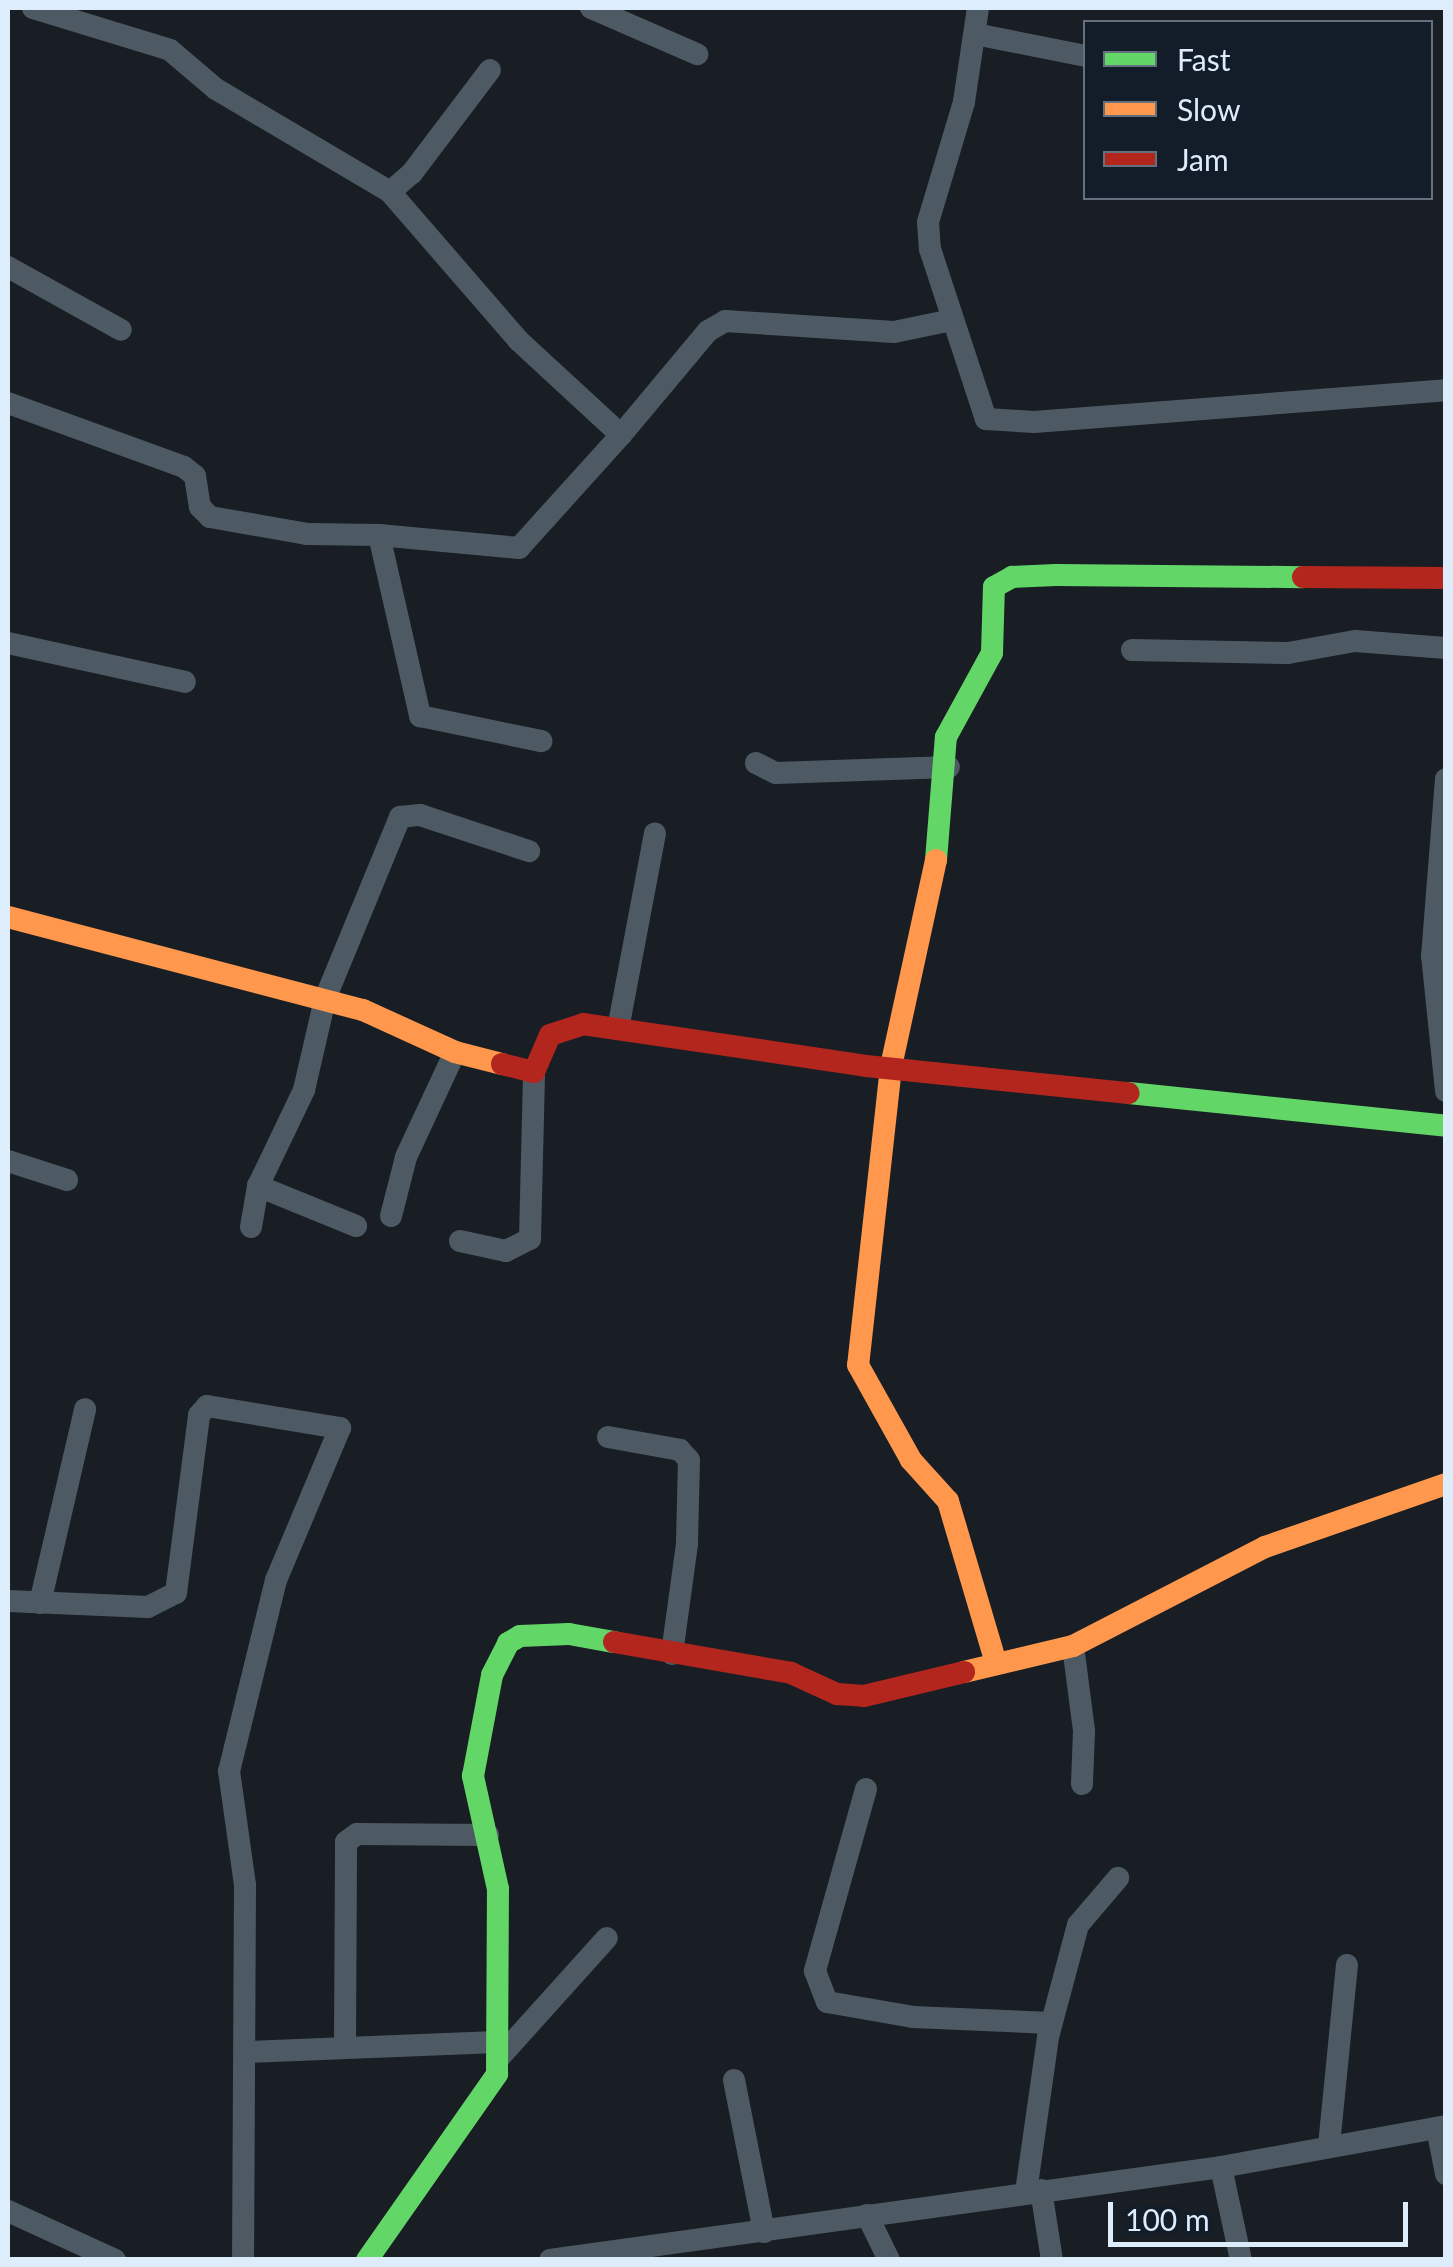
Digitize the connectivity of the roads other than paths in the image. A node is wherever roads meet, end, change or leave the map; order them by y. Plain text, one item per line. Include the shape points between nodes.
1 (32, 8) edge
2 (591, 8) edge
3 (978, 8) edge
4 (975, 34) junction
5 (697, 54) dead end
6 (1083, 55) edge
7 (490, 70) dead end
8 (390, 192) junction
9 (8, 267) edge
10 (952, 320) junction
11 (122, 330) dead end
12 (1446, 390) edge
13 (8, 403) edge
14 (621, 435) junction
15 (378, 535) junction
16 (1446, 578) edge
17 (8, 642) edge
18 (1446, 648) edge
19 (1132, 650) dead end
20 (185, 682) dead end
21 (541, 741) dead end
22 (756, 764) dead end
23 (949, 768) junction
24 (1446, 779) edge
25 (654, 833) dead end
26 (529, 851) dead end
27 (1442, 858) edge
28 (8, 917) edge
29 (1439, 956) edge
30 (325, 999) junction
31 (618, 1030) junction
32 (455, 1052) junction
33 (891, 1067) junction
34 (534, 1072) junction
35 (1446, 1091) edge
36 (1446, 1126) edge
37 (8, 1161) edge
38 (67, 1180) dead end
39 (258, 1186) junction
40 (392, 1216) dead end
41 (356, 1226) dead end
42 (252, 1227) dead end
43 (460, 1241) dead end
44 (85, 1409) dead end
45 (608, 1437) dead end
46 (1446, 1484) edge
47 (8, 1601) edge
48 (40, 1603) junction
49 (1073, 1646) junction
50 (672, 1654) junction
51 (996, 1664) junction
52 (1082, 1784) dead end
53 (866, 1789) dead end
54 (488, 1835) junction
55 (1118, 1878) dead end
56 (607, 1938) dead end
57 (1347, 1964) dead end
58 (1051, 2023) junction
59 (345, 2044) junction
60 (497, 2051) junction
61 (246, 2052) junction
62 (734, 2080) dead end
63 (1441, 2127) edge
64 (1329, 2145) junction
65 (1221, 2167) junction
66 (1446, 2174) edge
67 (1034, 2191) junction
68 (8, 2211) edge
69 (866, 2215) junction
70 (764, 2232) junction
71 (116, 2260) edge
72 (244, 2260) edge
73 (367, 2260) edge
74 (550, 2260) edge
75 (889, 2260) edge
76 (1052, 2260) edge
77 (1241, 2260) edge

1 - 8 street via 157,44 216,88
2 - 5 street
3 - 4 street
4 - 6 street
4 - 10 street via 964,102 928,222
7 - 8 street
8 - 14 street via 518,340
9 - 11 street
10 - 12 street via 982,414 999,424
10 - 14 street via 894,332 725,321 708,331
13 - 15 street via 184,467 196,476 200,506 210,516 307,534
14 - 15 street via 519,548
15 - 21 street via 420,716
16 - 23 street via 1000,580 993,590 992,652 946,737
17 - 20 street
18 - 19 street via 1355,641 1288,653
22 - 23 street via 776,773
23 - 33 street via 938,852
24 - 27 street
25 - 31 street
26 - 30 street via 420,816 400,817
27 - 29 street
28 - 30 street
29 - 35 street
30 - 32 street via 416,1030
30 - 39 street via 304,1090
31 - 33 street
31 - 34 street via 582,1024 559,1029 544,1042
32 - 34 street
32 - 40 street via 406,1157
33 - 36 street
33 - 51 street via 858,1366 911,1460 948,1502
34 - 43 street via 530,1239 506,1250
37 - 38 street
39 - 41 street
39 - 42 street
44 - 48 street
45 - 50 street via 680,1450 690,1460
46 - 49 street via 1265,1547
47 - 48 street
48 - 61 street via 148,1607 176,1593 199,1415 207,1406 340,1428 276,1580 229,1771 245,1885
49 - 51 street
49 - 52 street via 1084,1731
50 - 51 street via 791,1673 853,1697
50 - 54 street via 569,1634 520,1636 508,1644 492,1675 474,1761 474,1790
53 - 58 street via 815,1971 827,2002 913,2016
54 - 59 street via 358,1834 346,1842
54 - 60 street via 498,1889
55 - 58 street via 1083,1914
56 - 60 street
57 - 64 street
58 - 67 street
59 - 60 street
59 - 61 street
60 - 73 street via 493,2083
61 - 72 street
62 - 70 street
63 - 64 street
63 - 66 street
64 - 65 street
65 - 67 street
65 - 77 street
67 - 69 street
67 - 76 street
68 - 71 street
69 - 70 street
69 - 75 street
70 - 74 street

